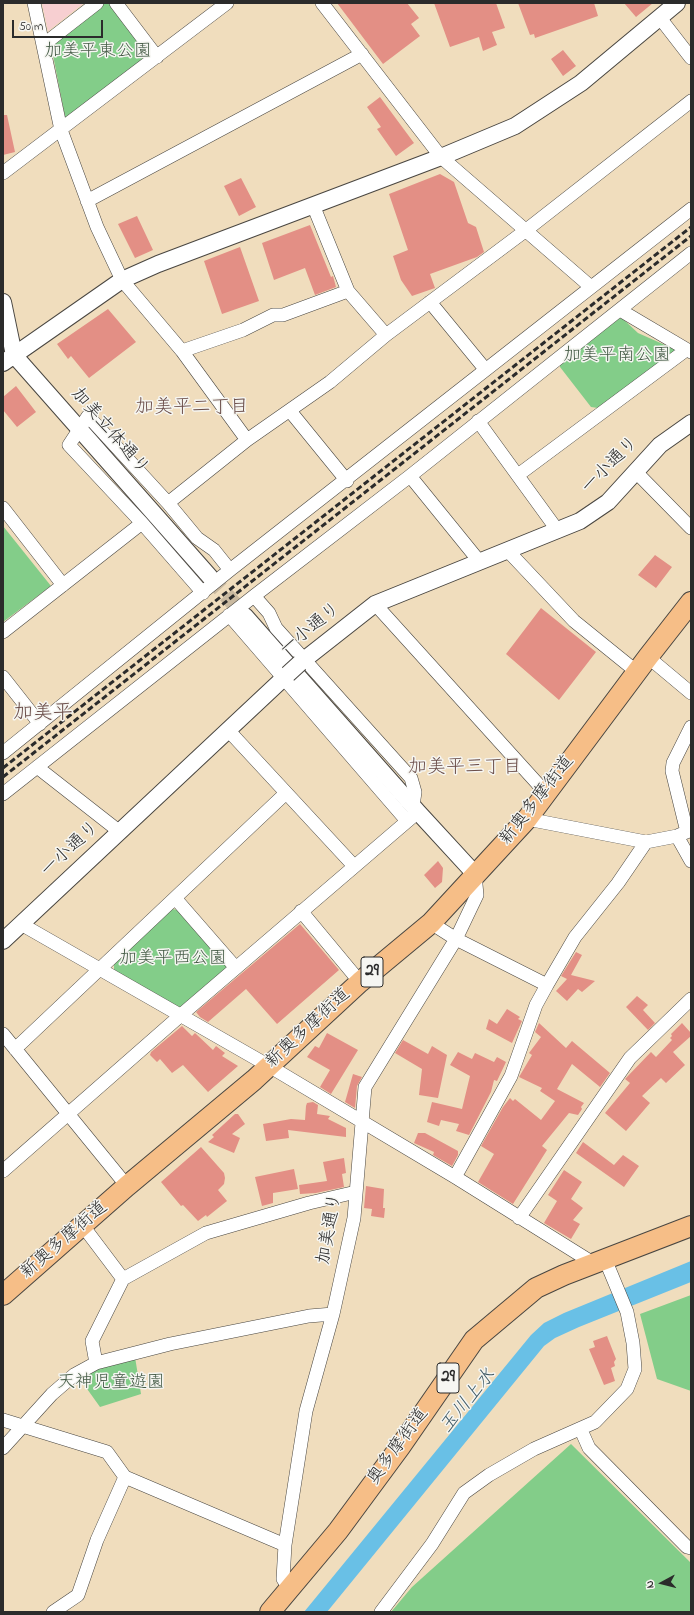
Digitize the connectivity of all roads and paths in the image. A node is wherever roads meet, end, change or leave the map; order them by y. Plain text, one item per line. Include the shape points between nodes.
1 (34, 3) edge
2 (97, 3) edge
3 (116, 3) edge
4 (227, 3) edge
5 (322, 3) edge
6 (677, 3) edge
7 (660, 18) junction
8 (43, 45) junction
9 (362, 54) junction
10 (157, 57) junction
11 (691, 58) edge
12 (691, 101) edge
13 (61, 130) junction
14 (441, 157) junction
15 (3, 173) edge
16 (87, 201) junction
17 (313, 205) junction
18 (691, 210) edge
19 (525, 231) junction
20 (691, 253) edge
21 (122, 280) junction
22 (591, 287) junction
23 (348, 291) junction
24 (3, 302) edge
25 (430, 302) junction
26 (620, 310) junction
27 (386, 335) junction
28 (182, 351) junction
29 (689, 351) edge
30 (8, 359) edge
31 (485, 370) junction
32 (290, 412) junction
33 (478, 421) junction
34 (691, 423) edge
35 (79, 428) junction
36 (247, 440) junction
37 (636, 472) junction
38 (518, 475) junction
39 (410, 476) junction
40 (347, 481) junction
41 (168, 503) junction
42 (3, 508) edge
43 (142, 522) junction
44 (691, 528) edge
45 (558, 531) junction
46 (508, 551) junction
47 (479, 561) junction
48 (230, 570) junction
49 (210, 577) tunnel mouth
50 (63, 585) junction
51 (203, 593) junction
52 (254, 596) junction
53 (691, 602) edge
54 (375, 604) junction
55 (237, 616) junction
56 (3, 632) edge
57 (303, 661) junction
58 (643, 664) junction
59 (286, 676) junction
60 (3, 677) edge
61 (691, 693) edge
62 (40, 724) junction
63 (691, 727) edge
64 (228, 730) junction
65 (3, 753) edge
66 (37, 767) junction
67 (286, 793) junction
68 (546, 793) junction
69 (3, 794) edge
70 (411, 809) junction
71 (526, 819) junction
72 (120, 832) junction
73 (685, 833) edge
74 (646, 842) junction
75 (691, 860) edge
76 (354, 866) junction
77 (475, 874) junction
78 (175, 898) junction
79 (301, 911) junction
80 (431, 923) junction
81 (21, 924) junction
82 (456, 939) junction
83 (3, 941) edge
84 (236, 968) junction
85 (100, 969) junction
86 (360, 982) junction
87 (547, 985) junction
88 (691, 999) edge
89 (181, 1015) junction
90 (3, 1034) edge
91 (15, 1049) junction
92 (269, 1066) junction
93 (68, 1114) junction
94 (360, 1121) junction
95 (3, 1171) edge
96 (455, 1177) junction
97 (127, 1186) junction
98 (356, 1192) junction
99 (519, 1218) junction
100 (83, 1226) junction
101 (691, 1226) edge
102 (602, 1264) junction
103 (122, 1279) junction
104 (3, 1295) edge
105 (332, 1314) junction
106 (96, 1363) junction
107 (3, 1420) edge
108 (21, 1427) junction
109 (581, 1430) junction
110 (3, 1448) edge
111 (125, 1478) junction
112 (285, 1544) junction
113 (691, 1548) edge
114 (290, 1589) junction
115 (53, 1612) edge
116 (270, 1612) edge
117 (381, 1612) edge

1 - 8 street
2 - 8 street
3 - 10 street
4 - 10 street
5 - 9 street
6 - 7 street
7 - 11 street
7 - 14 street via 581,83 515,126
8 - 13 street
9 - 14 street
9 - 16 street
10 - 13 street
12 - 19 street
13 - 15 street
13 - 16 street
14 - 17 street
14 - 19 street
16 - 21 street
17 - 21 street
17 - 23 street
18 - 22 street
19 - 22 street
19 - 25 street
20 - 26 street
21 - 28 street
21 - 30 street
22 - 31 street
23 - 27 street
23 - 28 street via 283,315 273,315 243,330
24 - 30 street, 加美立体通り
25 - 27 street
25 - 31 street
26 - 29 street
26 - 33 street
27 - 32 street
28 - 36 street
29 - 38 street
30 - 35 street, 加美立体通り
31 - 40 street
32 - 36 street
32 - 40 street
33 - 38 street
33 - 39 street
34 - 37 street, 一小通り via 660,445
35 - 41 street via 88,416
35 - 43 street via 69,445
35 - 49 street, 加美立体通り
36 - 41 street
37 - 44 street
37 - 45 street, 一小通り via 608,502 580,521
38 - 45 street
39 - 47 street
39 - 52 street
40 - 48 street
41 - 48 street via 197,538 214,550
42 - 50 street
43 - 50 street
43 - 51 street
45 - 46 street, 一小通り
46 - 47 street, 一小通り
46 - 58 street via 574,621
47 - 54 street, 一小通り
48 - 51 street
50 - 56 street
51 - 62 street
52 - 55 street
52 - 57 street via 269,612 276,628
53 - 58 main road, 新奥多摩街道 / 29
54 - 57 street, 一小通り
54 - 68 street
55 - 59 street
55 - 66 street
55 - 70 street
57 - 59 street, 一小通り, bridge
57 - 70 street via 411,778 415,792
58 - 61 street
58 - 68 main road, 新奥多摩街道 / 29
59 - 64 street, 一小通り
59 - 70 street
60 - 62 street
62 - 65 street
63 - 73 street via 673,763 672,771
64 - 67 street
64 - 72 street, 一小通り
66 - 69 street
66 - 72 street
67 - 76 street
67 - 78 street
68 - 71 main road, 新奥多摩街道 / 29
70 - 76 street
70 - 77 street
71 - 74 street
71 - 77 main road, 新奥多摩街道 / 29
72 - 81 street, 一小通り
73 - 74 street
73 - 75 street
74 - 87 street via 618,883 575,936
76 - 79 street
77 - 80 main road, 新奥多摩街道 / 29
77 - 82 street, 加美通り via 477,895
78 - 84 street
78 - 85 street
79 - 84 street
79 - 86 street
80 - 82 street
80 - 86 main road, 新奥多摩街道 / 29
81 - 83 street, 一小通り
81 - 85 street
82 - 87 street
82 - 94 street, 加美通り via 364,1087
84 - 89 street
85 - 89 street
85 - 91 street
86 - 92 main road, 新奥多摩街道 / 29
87 - 96 street via 531,1019 511,1076
88 - 99 street via 630,1058
89 - 92 street
89 - 93 street
90 - 91 street
91 - 93 street
92 - 94 street
92 - 97 main road, 新奥多摩街道 / 29
93 - 95 street
93 - 97 street
94 - 96 street
94 - 98 street, 加美通り
96 - 99 street
97 - 100 main road, 新奥多摩街道 / 29
98 - 103 street via 308,1203 206,1233
98 - 105 street, 加美通り via 354,1218
99 - 102 street
100 - 103 street
100 - 104 main road, 新奥多摩街道 / 29
101 - 102 main road, 奥多摩街道 / 29
102 - 109 street via 627,1312 635,1369 627,1389 595,1422
102 - 114 main road, 奥多摩街道 / 29 via 536,1288 474,1340 342,1525
103 - 106 street via 92,1341
105 - 106 street via 309,1316 170,1344
105 - 112 street, 加美通り via 306,1411
106 - 108 street via 74,1375
107 - 108 street
108 - 110 street
108 - 111 street via 107,1452
109 - 113 street via 589,1448 687,1548
109 - 117 street via 534,1449 464,1493 432,1544
111 - 112 street
111 - 115 street via 97,1540 78,1594
112 - 114 street, 加美通り via 283,1579
114 - 116 main road, 奥多摩街道 / 29

